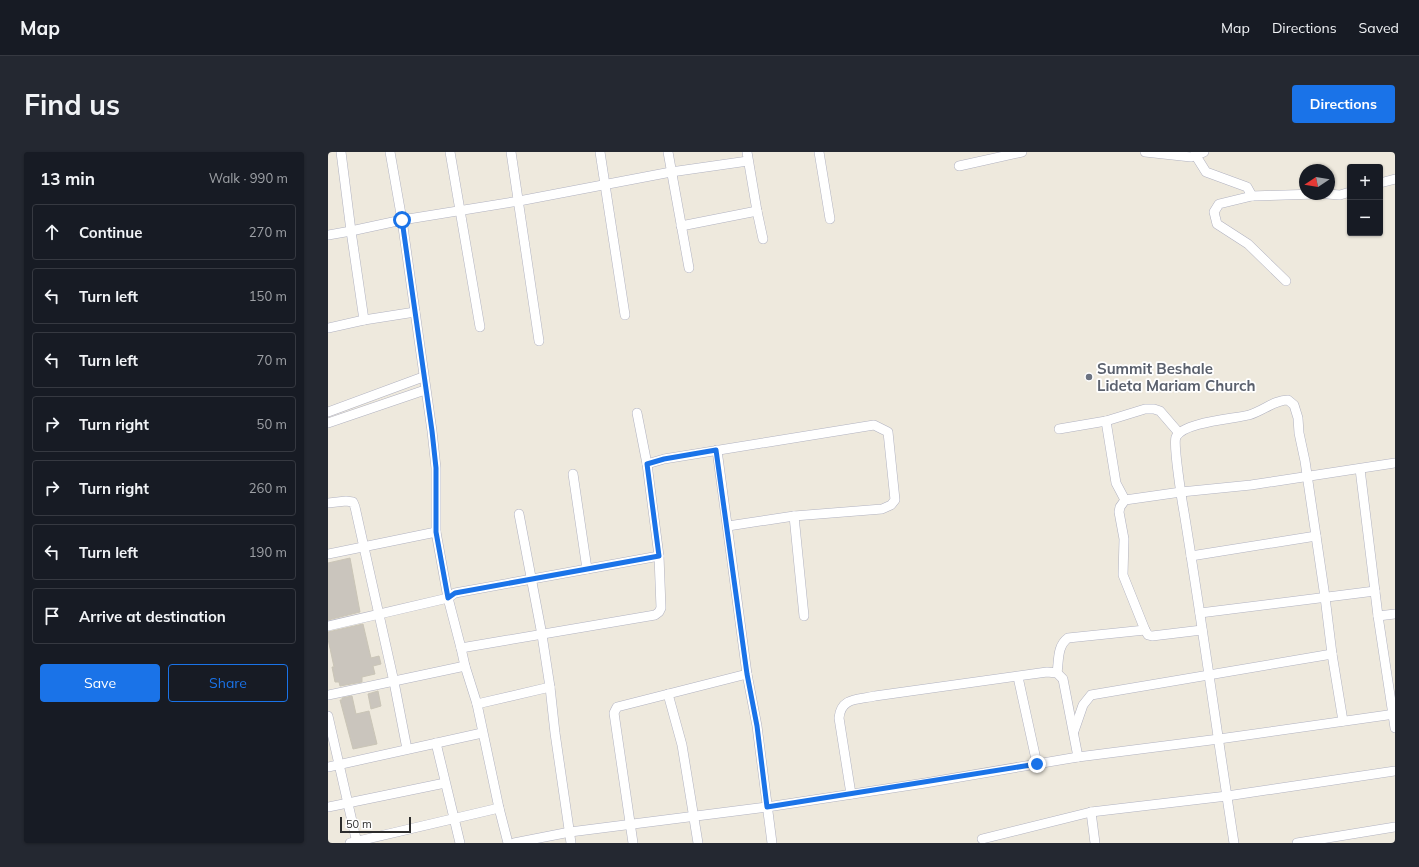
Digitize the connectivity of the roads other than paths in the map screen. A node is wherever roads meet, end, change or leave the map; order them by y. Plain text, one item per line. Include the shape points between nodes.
1 (341, 152) edge
2 (390, 152) edge
3 (450, 152) edge
4 (511, 152) edge
5 (600, 152) edge
6 (668, 152) edge
7 (819, 152) edge
8 (1022, 152) edge
9 (1144, 152) edge
10 (1200, 154) edge
11 (748, 156) edge
12 (959, 166) dead end
13 (671, 172) junction
14 (1395, 179) edge
15 (1383, 182) edge
16 (605, 184) junction
17 (1347, 193) edge
18 (1299, 195) edge
19 (1335, 195) edge
20 (1252, 196) junction
21 (519, 201) junction
22 (459, 211) junction
23 (756, 211) junction
24 (830, 219) dead end
25 (402, 220) junction
26 (681, 226) junction
27 (351, 231) junction
28 (328, 235) edge
29 (763, 239) dead end
30 (689, 268) dead end
31 (1286, 281) dead end
32 (415, 312) junction
33 (625, 316) dead end
34 (364, 320) junction
35 (480, 327) dead end
36 (328, 328) edge
37 (540, 341) dead end
38 (424, 377) junction
39 (425, 390) junction
40 (328, 412) edge
41 (637, 413) dead end
42 (1106, 420) junction
43 (328, 423) edge
44 (1058, 429) dead end
45 (1179, 433) junction
46 (716, 450) junction
47 (1395, 463) edge
48 (647, 464) junction
49 (1360, 469) junction
50 (573, 474) dead end
51 (1307, 476) junction
52 (1181, 492) junction
53 (1125, 500) junction
54 (328, 503) edge
55 (519, 514) dead end
56 (794, 516) junction
57 (728, 526) junction
58 (436, 532) junction
59 (1316, 536) junction
60 (364, 547) junction
61 (328, 554) edge
62 (659, 556) junction
63 (1191, 556) junction
64 (587, 569) junction
65 (532, 578) junction
66 (1375, 592) junction
67 (1325, 597) junction
68 (448, 598) junction
69 (1200, 613) junction
70 (1395, 614) edge
71 (378, 615) junction
72 (804, 616) dead end
73 (1378, 616) junction
74 (328, 626) edge
75 (1145, 630) junction
76 (1202, 630) junction
77 (542, 635) junction
78 (461, 648) junction
79 (1332, 654) junction
80 (465, 666) junction
81 (1057, 673) junction
82 (747, 674) junction
83 (1209, 676) junction
84 (1018, 677) junction
85 (394, 682) junction
86 (550, 687) junction
87 (668, 694) junction
88 (328, 695) edge
89 (477, 704) junction
90 (1394, 714) edge
91 (328, 716) edge
92 (1343, 721) junction
93 (1395, 728) edge
94 (1074, 731) junction
95 (482, 733) junction
96 (1219, 740) junction
97 (436, 743) junction
98 (407, 749) junction
99 (1078, 757) junction
100 (340, 764) junction
101 (1037, 764) junction
102 (328, 767) edge
103 (1395, 771) edge
104 (445, 783) junction
105 (851, 794) junction
106 (1227, 796) junction
107 (348, 803) junction
108 (767, 807) junction
109 (328, 808) edge
110 (499, 808) junction
111 (1091, 812) junction
112 (694, 817) junction
113 (454, 819) junction
114 (630, 825) junction
115 (1395, 827) edge
116 (570, 832) junction
117 (982, 839) dead end
118 (355, 842) edge
119 (460, 843) edge
120 (508, 843) edge
121 (514, 843) edge
122 (571, 843) edge
123 (633, 843) edge
124 (698, 843) edge
125 (772, 843) edge
126 (1095, 843) edge
127 (1234, 843) edge
128 (1297, 843) edge

1 - 27 street
2 - 25 street
3 - 22 street
4 - 21 street
5 - 16 street
6 - 13 street
7 - 24 street
8 - 12 street
9 - 10 street via 1191,157
10 - 20 street via 1206,172 1247,187
11 - 13 street
11 - 23 street
13 - 16 street
13 - 26 street
14 - 15 street
16 - 21 street
16 - 33 street
17 - 19 street
18 - 20 street
20 - 31 street via 1219,204 1214,212 1217,224 1248,244
21 - 22 street
21 - 37 street
22 - 25 street
22 - 35 street
23 - 26 street
23 - 29 street
25 - 27 street
25 - 32 street
26 - 30 street
27 - 28 street
27 - 34 street
32 - 34 street
32 - 38 street
34 - 36 street
38 - 39 street
38 - 40 street
39 - 43 street
39 - 58 street via 436,468
41 - 48 street
42 - 44 street
42 - 45 street via 1154,408 1160,411
42 - 53 street via 1116,484
45 - 51 street via 1189,427 1250,414 1282,400 1288,400 1294,405 1298,418
45 - 52 street via 1175,439 1175,446
46 - 48 street
46 - 56 street via 874,425 888,432 895,500 891,504 882,509
46 - 57 street
47 - 49 street
48 - 62 street
49 - 51 street
49 - 66 street
50 - 64 street
51 - 52 street
51 - 59 street
52 - 53 street
52 - 63 street
53 - 75 street via 1119,512 1124,539 1123,575
54 - 60 street via 353,502
55 - 65 street
56 - 57 street
56 - 72 street
57 - 82 street
58 - 60 street
58 - 68 street
59 - 63 street
59 - 67 street
60 - 61 street
60 - 71 street
62 - 64 street
62 - 77 street via 661,608 655,615
63 - 69 street
64 - 65 street
65 - 68 street via 455,593
65 - 77 street
66 - 67 street
66 - 73 street
67 - 69 street
67 - 79 street
68 - 71 street
68 - 78 street
69 - 76 street
70 - 73 street
71 - 74 street
71 - 85 street
73 - 90 street
75 - 76 street via 1152,636
75 - 81 street via 1068,638 1060,648
76 - 83 street
77 - 78 street
77 - 86 street
78 - 80 street
79 - 83 street
79 - 92 street
80 - 85 street
80 - 89 street
81 - 84 street via 1047,672
81 - 94 street via 1063,679
82 - 87 street
82 - 108 street via 757,726
83 - 94 street via 1091,695 1083,705
83 - 96 street
84 - 101 street
84 - 105 street via 875,696 843,705 839,718
85 - 88 street
85 - 98 street
86 - 89 street
86 - 116 street
87 - 112 street via 682,745
87 - 114 street via 617,707 614,713
89 - 95 street
90 - 92 street
90 - 93 street
91 - 100 street
92 - 96 street
94 - 99 street
95 - 97 street
95 - 110 street
96 - 99 street
96 - 106 street
97 - 98 street
97 - 104 street
98 - 100 street
99 - 101 street
100 - 102 street
100 - 107 street
101 - 105 street
103 - 106 street
104 - 107 street
104 - 113 street
105 - 108 street
106 - 111 street
106 - 127 street
107 - 109 street
107 - 118 street
108 - 112 street
108 - 125 street
110 - 113 street
110 - 120 street
111 - 117 street
111 - 126 street
112 - 114 street
112 - 124 street
113 - 118 street
113 - 119 street
114 - 116 street
114 - 123 street
115 - 128 street
116 - 121 street
116 - 122 street

